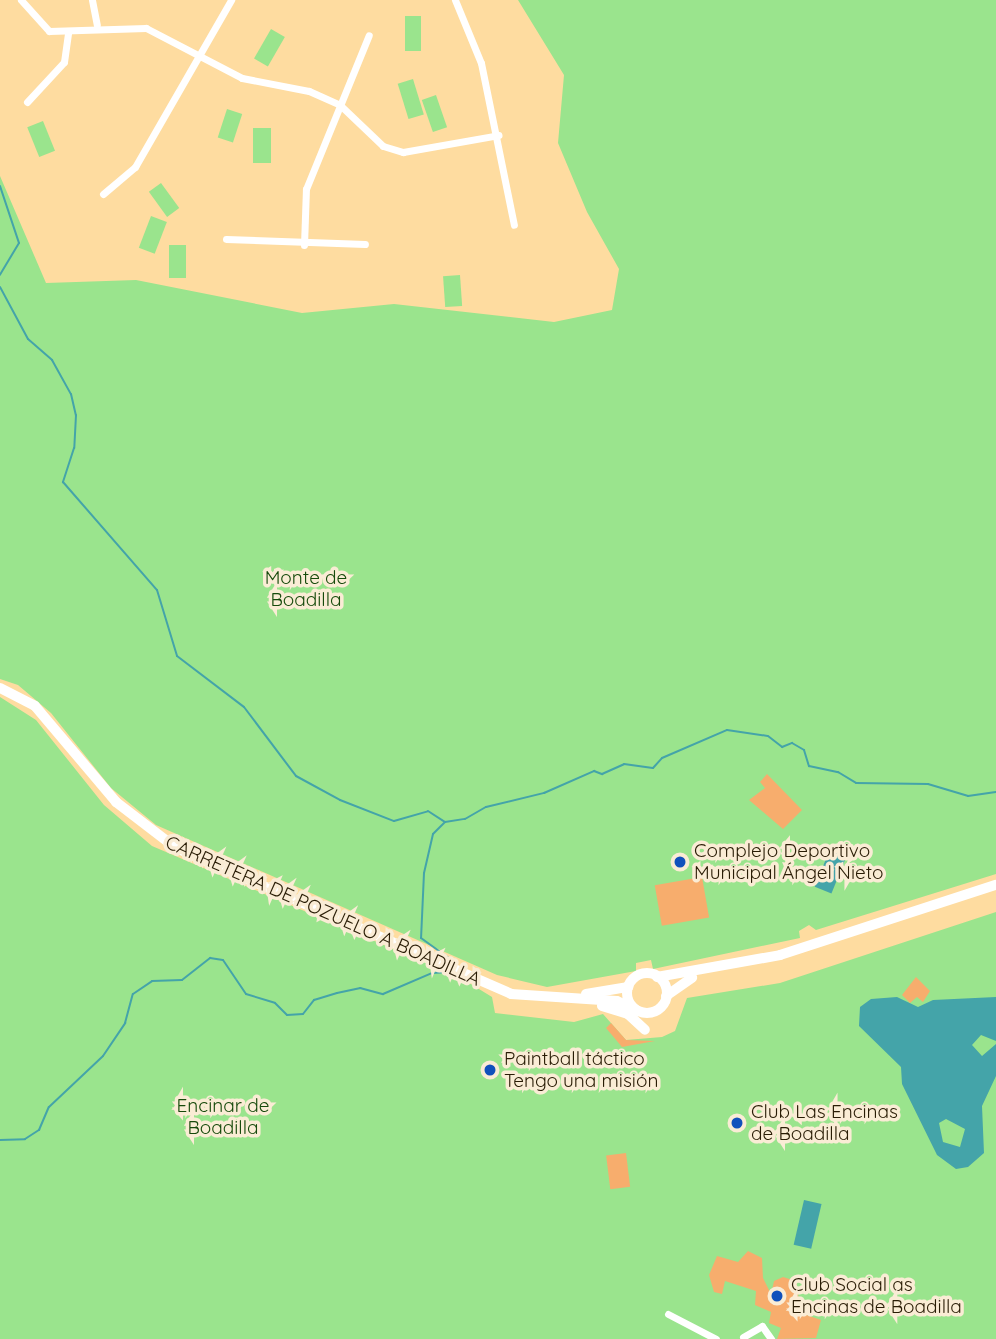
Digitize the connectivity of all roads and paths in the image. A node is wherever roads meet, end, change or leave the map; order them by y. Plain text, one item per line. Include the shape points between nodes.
1 (21, 0) edge
2 (92, 0) edge
3 (232, 0) edge
4 (456, 0) edge
5 (97, 25) junction
6 (68, 32) junction
7 (369, 35) dead end
8 (200, 58) junction
9 (27, 102) dead end
10 (340, 105) junction
11 (499, 135) junction
12 (103, 194) dead end
13 (514, 225) dead end
14 (226, 239) dead end
15 (304, 244) junction
16 (365, 244) dead end
17 (0, 688) edge
18 (996, 885) edge
19 (742, 964) junction
20 (657, 977) junction
21 (628, 987) junction
22 (498, 988) junction
23 (522, 996) junction
24 (666, 996) junction
25 (636, 1010) junction
26 (645, 1030) dead end
27 (668, 1314) dead end
28 (743, 1337) dead end
29 (716, 1339) edge
30 (771, 1339) edge

1 - 6 street via 40,25
2 - 5 street
3 - 8 street
4 - 11 street via 481,63
5 - 6 street
5 - 8 street via 146,28
6 - 9 street via 64,62
7 - 10 street
8 - 10 street via 242,78 309,91
8 - 12 street via 135,167
10 - 11 street via 383,146 403,152
10 - 15 street via 306,189
11 - 13 street
14 - 15 street
15 - 16 street
17 - 22 main road, CARRETERA DE POZUELO A BOADILLA via 35,706 116,802 176,848
18 - 19 main road
19 - 20 main road
19 - 24 main road via 699,975
20 - 21 main road via 639,975
20 - 24 main road
21 - 22 main road, CARRETERA DE POZUELO A BOADILLA via 580,994
21 - 25 main road
22 - 23 main road, CARRETERA DE POZUELO A BOADILLA
23 - 25 main road, CARRETERA DE POZUELO A BOADILLA via 617,1002
23 - 26 main road via 619,1010
24 - 25 main road via 654,1012
27 - 29 street
28 - 30 street via 762,1326

